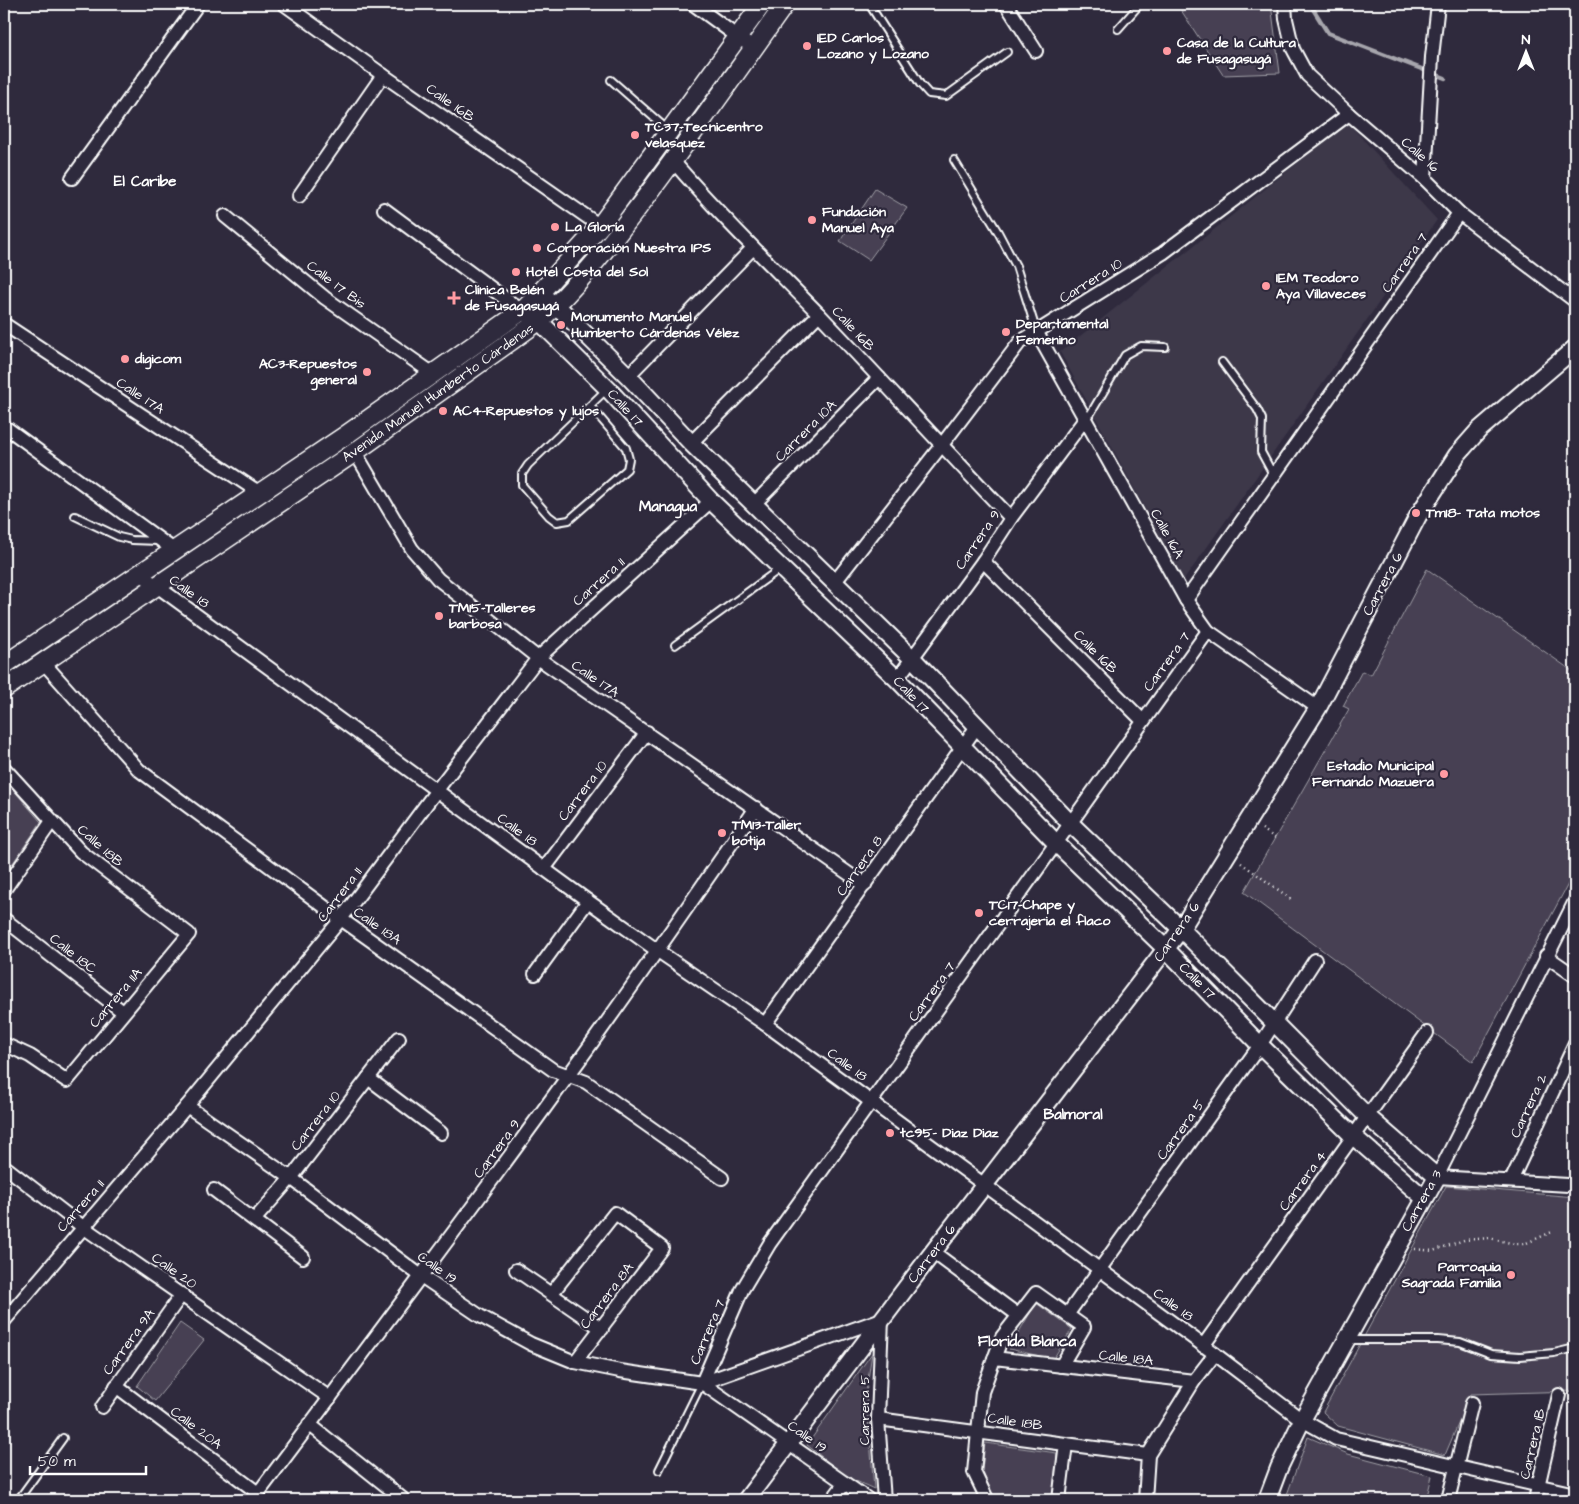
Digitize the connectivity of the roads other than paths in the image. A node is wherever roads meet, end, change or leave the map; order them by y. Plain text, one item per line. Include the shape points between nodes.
1 (198, 4) edge
2 (284, 4) edge
3 (693, 4) edge
4 (762, 4) edge
5 (785, 4) edge
6 (869, 4) edge
7 (1006, 4) edge
8 (1140, 4) edge
9 (1285, 4) edge
10 (1438, 4) edge
11 (1118, 29) dead end
12 (738, 37) junction
13 (753, 48) junction
14 (1036, 51) dead end
15 (1007, 52) dead end
16 (382, 75) junction
17 (611, 80) dead end
18 (1349, 114) junction
19 (669, 131) junction
20 (954, 160) dead end
21 (673, 161) junction
22 (72, 178) dead end
23 (1425, 179) junction
24 (299, 196) dead end
25 (384, 209) dead end
26 (1459, 213) junction
27 (224, 216) dead end
28 (600, 226) junction
29 (753, 248) junction
30 (539, 294) junction
31 (1575, 301) edge
32 (557, 306) junction
33 (522, 311) junction
34 (819, 314) junction
35 (539, 321) junction
36 (4, 324) edge
37 (1038, 333) junction
38 (1164, 347) dead end
39 (1575, 348) edge
40 (1222, 362) dead end
41 (432, 373) junction
42 (628, 376) junction
43 (879, 378) junction
44 (608, 389) junction
45 (590, 406) junction
46 (1085, 419) junction
47 (8, 429) dead end
48 (692, 443) junction
49 (941, 446) junction
50 (355, 452) junction
51 (1274, 476) junction
52 (260, 493) junction
53 (711, 501) junction
54 (754, 504) junction
55 (75, 516) dead end
56 (1011, 518) junction
57 (168, 546) junction
58 (983, 561) junction
59 (781, 568) junction
60 (140, 573) junction
61 (834, 583) junction
62 (157, 587) junction
63 (1186, 600) junction
64 (1208, 631) junction
65 (675, 645) dead end
66 (538, 658) junction
67 (913, 659) junction
68 (43, 662) junction
69 (4, 665) edge
70 (897, 680) junction
71 (4, 689) edge
72 (1318, 708) junction
73 (1143, 721) junction
74 (978, 725) junction
75 (647, 732) junction
76 (962, 748) junction
77 (4, 768) edge
78 (437, 790) junction
79 (756, 808) junction
80 (52, 821) junction
81 (1071, 824) junction
82 (1057, 844) junction
83 (544, 869) junction
84 (865, 885) junction
85 (4, 890) edge
86 (588, 901) junction
87 (1575, 901) edge
88 (4, 919) edge
89 (341, 919) junction
90 (1181, 929) junction
91 (188, 934) joint
92 (1166, 949) junction
93 (658, 951) junction
94 (1546, 956) junction
95 (1315, 960) dead end
96 (535, 974) dead end
97 (1575, 976) edge
98 (123, 1012) junction
99 (765, 1024) junction
100 (1274, 1024) junction
101 (1426, 1033) dead end
102 (399, 1038) dead end
103 (4, 1044) edge
104 (1575, 1044) edge
105 (1260, 1045) junction
106 (569, 1076) junction
107 (368, 1078) junction
108 (871, 1102) junction
109 (187, 1106) junction
110 (1368, 1117) junction
111 (441, 1133) dead end
112 (1353, 1136) junction
113 (4, 1166) edge
114 (1437, 1177) junction
115 (291, 1178) junction
116 (722, 1178) dead end
117 (1511, 1181) junction
118 (984, 1185) junction
119 (1568, 1185) dead end
120 (214, 1190) dead end
121 (1424, 1198) junction
122 (255, 1219) junction
123 (83, 1227) junction
124 (933, 1252) junction
125 (303, 1257) dead end
126 (1100, 1269) junction
127 (516, 1270) dead end
128 (421, 1276) junction
129 (552, 1293) junction
130 (182, 1294) junction
131 (1018, 1315) junction
132 (1067, 1315) junction
133 (882, 1319) junction
134 (4, 1321) edge
135 (602, 1329) junction
136 (1346, 1340) junction
137 (1204, 1346) junction
138 (1575, 1348) edge
139 (1215, 1354) junction
140 (994, 1358) junction
141 (575, 1362) junction
142 (1061, 1366) junction
143 (1194, 1380) junction
144 (702, 1383) junction
145 (116, 1386) junction
146 (1559, 1395) dead end
147 (330, 1398) junction
148 (1472, 1403) dead end
149 (102, 1407) dead end
150 (878, 1419) junction
151 (1302, 1420) junction
152 (309, 1424) junction
153 (978, 1432) junction
154 (63, 1438) dead end
155 (788, 1442) junction
156 (1066, 1444) junction
157 (1148, 1455) junction
158 (1455, 1466) junction
159 (659, 1470) dead end
160 (845, 1483) junction
161 (1538, 1486) junction
162 (1575, 1494) edge
163 (256, 1497) edge
164 (18, 1500) edge
165 (404, 1500) edge
166 (746, 1500) edge
167 (832, 1500) edge
168 (869, 1500) edge
169 (884, 1500) edge
170 (985, 1500) edge
171 (1059, 1500) edge
172 (1145, 1500) edge
173 (1267, 1500) edge
174 (1448, 1500) edge
175 (1535, 1500) edge

1 - 22 street
2 - 16 street, Calle 16B
3 - 12 street
4 - 12 main road, Avenida Manuel Humberto Cárdenas
5 - 13 main road, Avenida Manuel Humberto Cárdenas
6 - 15 lane via 929,94 946,96
7 - 14 street
8 - 11 lane
9 - 18 street, Calle 16 via 1293,49 1307,75
10 - 23 street
12 - 13 street
12 - 19 main road, Avenida Manuel Humberto Cárdenas
13 - 21 main road, Avenida Manuel Humberto Cárdenas
16 - 24 street
16 - 28 street, Calle 16B
17 - 19 lane
18 - 23 street, Calle 16
18 - 37 street, Carrera 10 via 1163,253
19 - 28 main road, Avenida Manuel Humberto Cárdenas
20 - 37 lane via 1016,266
21 - 29 street, Calle 16B
21 - 32 main road, Avenida Manuel Humberto Cárdenas via 615,239
23 - 26 street, Calle 16
25 - 33 street, Calle 17
26 - 31 street, Calle 16
26 - 51 street, Carrera 7
27 - 41 street, Calle 17 Bis via 325,298
28 - 30 main road, Avenida Manuel Humberto Cárdenas
29 - 34 street, Calle 16B
29 - 42 street
30 - 32 street, Calle 17
30 - 33 main road, Avenida Manuel Humberto Cárdenas
32 - 35 main road, Avenida Manuel Humberto Cárdenas
32 - 42 street, Calle 17
33 - 35 street, Calle 17
33 - 41 main road, Avenida Manuel Humberto Cárdenas
34 - 43 street, Calle 16B
34 - 48 street
35 - 44 street, Calle 17
35 - 50 main road, Avenida Manuel Humberto Cárdenas
36 - 52 street, Calle 17A
37 - 46 street, Calle 16A
37 - 49 street, Carrera 10 via 1020,342
38 - 46 lane via 1142,346 1125,355
39 - 72 street, Carrera 6 via 1479,430 1457,455 1418,516
40 - 51 lane via 1262,419 1261,452
41 - 52 main road, Avenida Manuel Humberto Cárdenas
42 - 48 street, Calle 17
43 - 49 street, Calle 16B
43 - 54 street, Carrera 10A
44 - 45 lane
44 - 53 street, Calle 17
45 - 45 lane via 626,448 630,459 627,469 569,520 557,522 522,485 522,474
46 - 56 street, Carrera 9
46 - 63 street, Calle 16A
47 - 57 street
48 - 54 street, Calle 17
49 - 56 street, Calle 16B
49 - 61 street, Carrera 10
50 - 62 main road, Avenida Manuel Humberto Cárdenas
50 - 66 street, Calle 17A via 401,532 438,580
51 - 63 street, Carrera 7
52 - 57 main road, Avenida Manuel Humberto Cárdenas
53 - 59 street, Calle 17
53 - 66 street, Carrera 11
54 - 61 street, Calle 17
55 - 57 lane via 119,537
56 - 58 street, Carrera 9
57 - 60 main road, Avenida Manuel Humberto Cárdenas
58 - 67 street, Carrera 9
58 - 73 street, Calle 16B
59 - 65 lane
59 - 70 street, Calle 17
60 - 62 street, Calle 18
60 - 69 main road, Avenida Manuel Humberto Cárdenas
61 - 67 street, Calle 17
62 - 68 main road, Avenida Manuel Humberto Cárdenas
62 - 78 street, Calle 18
63 - 64 street, Calle 16A
64 - 72 street, Calle 16A
64 - 73 street, Carrera 7
66 - 75 street, Calle 17A
66 - 78 street, Carrera 11
67 - 70 street, Carrera 9
67 - 74 street, Calle 17
68 - 71 main road, Avenida Manuel Humberto Cárdenas
68 - 89 street, Calle 18A via 139,770
70 - 76 street, Calle 17
72 - 90 street, Carrera 6
73 - 81 street, Carrera 7
74 - 76 street, Carrera 8
74 - 81 street, Calle 17
75 - 79 street, Calle 17A
75 - 83 street, Carrera 10
76 - 82 street, Calle 17
76 - 84 street, Carrera 8
77 - 80 street, Calle 18B
78 - 83 street, Calle 18
78 - 89 street, Carrera 11
79 - 84 street, Calle 17A
79 - 93 street, Carrera 9
80 - 85 street
80 - 91 street, Calle 18B via 81,852
81 - 82 street, Carrera 7
81 - 90 street, Calle 17
82 - 92 street, Calle 17
82 - 108 street, Carrera 7
83 - 86 street, Calle 18
84 - 99 street, Carrera 8
86 - 93 street, Calle 18
86 - 96 street
87 - 94 street, Carrera 3
88 - 98 street, Calle 18C
89 - 106 street, Calle 18A via 553,1070
89 - 109 street, Carrera 11
90 - 92 street, Carrera 6
90 - 100 street, Calle 17
91 - 98 street, Carrera 11A
92 - 105 street, Calle 17
92 - 118 street, Carrera 6
93 - 99 street, Calle 18
93 - 106 street, Carrera 9
94 - 97 street
94 - 114 street, Carrera 3
95 - 100 street, Carrera 5
98 - 103 street, Carrera 11A via 67,1081 30,1056
99 - 108 street, Calle 18
100 - 105 street, Carrera 5
100 - 110 street, Calle 17
101 - 110 street, Carrera 4
102 - 107 street, Carrera 10
104 - 117 street, Carrera 2
105 - 112 street, Calle 17
105 - 126 street, Carrera 5
106 - 116 street, Calle 18A via 586,1082
106 - 128 street, Carrera 9
107 - 111 street
107 - 115 street, Carrera 10
108 - 118 street, Calle 18
108 - 144 street, Carrera 7 via 756,1266 742,1290
109 - 115 street, Calle 19
109 - 123 street, Carrera 11
110 - 112 street, Carrera 4
110 - 114 street, Calle 17
112 - 121 street, Calle 17
112 - 137 street, Carrera 4
113 - 123 street, Calle 20
114 - 117 street
114 - 121 street, Carrera 3
115 - 122 street, Carrera 10
115 - 128 street, Calle 19
117 - 119 street
118 - 124 street, Carrera 6
118 - 126 street, Calle 18
120 - 122 street
121 - 136 street, Carrera 3
122 - 125 street
123 - 130 street, Calle 20
123 - 134 street, Carrera 11
124 - 131 street
124 - 133 street, Carrera 6
126 - 132 street, Carrera 5
126 - 137 street, Calle 18
127 - 129 street
128 - 141 street, Calle 19 via 480,1316 531,1344
128 - 147 street, Carrera 9
129 - 135 street
129 - 135 street, Carrera 8A via 615,1213 662,1248
130 - 145 street, Carrera 9A
130 - 147 street, Calle 20
131 - 132 street via 1036,1293
131 - 140 street via 1002,1337
132 - 142 street via 1084,1327
133 - 144 street, Calle 19
133 - 150 street, Carrera 5
133 - 155 street, Carrera 6
135 - 141 street, Carrera 8A
136 - 138 lane via 1446,1340 1491,1354 1520,1356
136 - 151 street, Carrera 3
137 - 139 street, Calle 18
139 - 143 street
139 - 151 street, Calle 18
140 - 142 street, Calle 18A
140 - 153 street via 982,1392
141 - 144 street, Calle 19 via 620,1372
142 - 143 street, Calle 18A
143 - 157 street
144 - 155 street, Calle 19
144 - 159 lane
145 - 149 street, Carrera 9A
145 - 163 street, Calle 20A
146 - 161 street, Carrera 1B
147 - 152 street, Carrera 9
148 - 158 street
150 - 153 street, Calle 18B
150 - 169 street, Carrera 5
151 - 158 street, Calle 18 via 1336,1439
151 - 173 street, Carrera 3
152 - 163 street, Carrera 9
152 - 165 street
153 - 156 street, Calle 18B
153 - 170 street via 974,1472
154 - 164 lane
155 - 160 street, Calle 19
155 - 166 street, Carrera 6
156 - 157 street, Calle 18B
156 - 171 street
157 - 172 street
158 - 161 street, Calle 18
158 - 174 street
160 - 167 street
160 - 168 street, Calle 19
161 - 162 street, Calle 18
161 - 175 street, Carrera 1B

